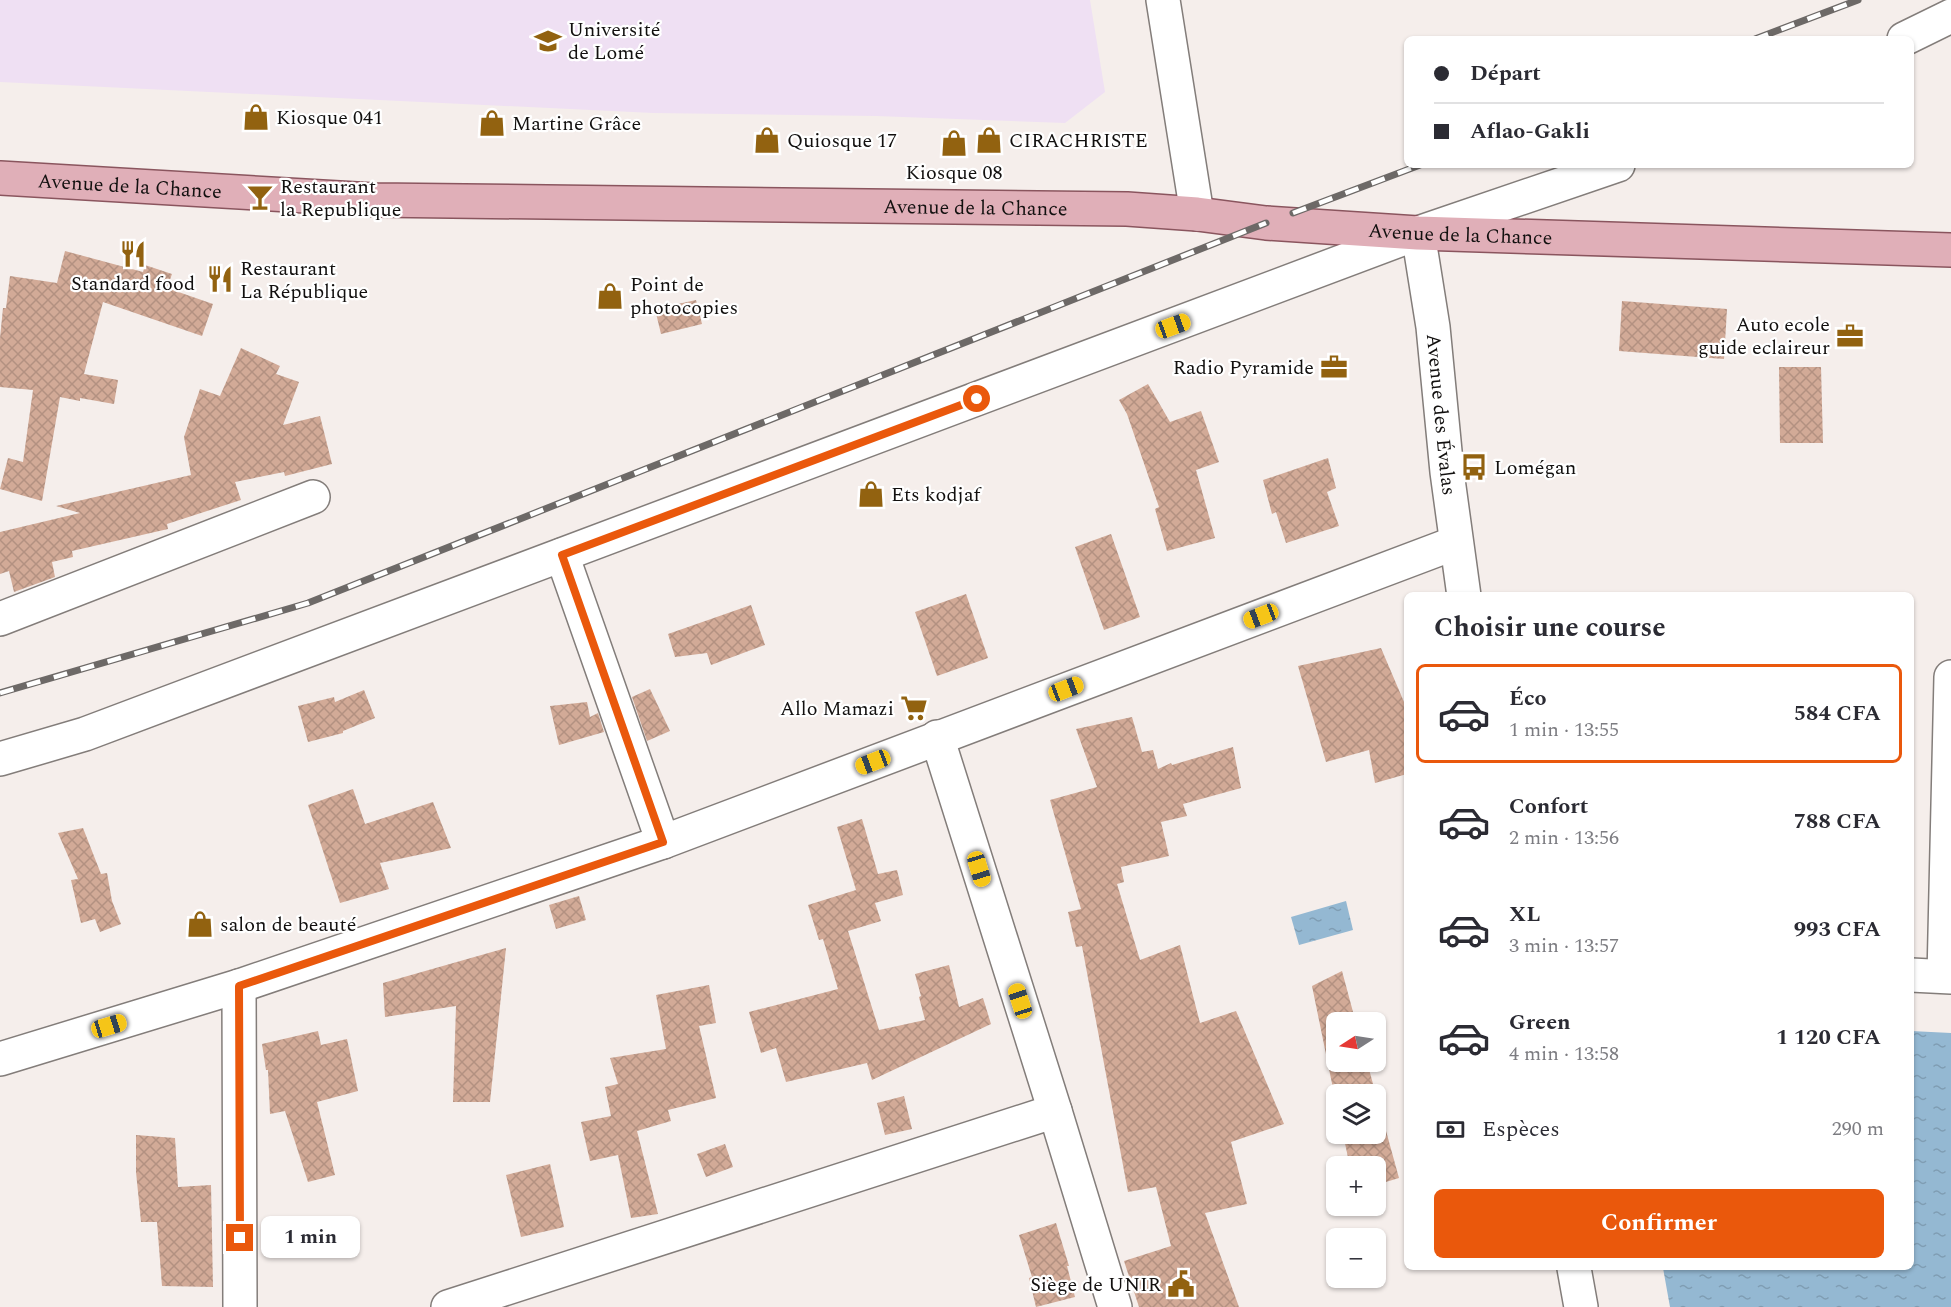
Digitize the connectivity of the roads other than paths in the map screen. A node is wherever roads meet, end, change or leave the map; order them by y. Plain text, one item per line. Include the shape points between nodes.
1 (1163, 0) edge
2 (1951, 16) edge
3 (1910, 36) edge
4 (1609, 168) edge
5 (0, 178) edge
6 (1197, 214) junction
7 (1418, 233) junction
8 (1951, 249) edge
9 (313, 496) dead end
10 (1455, 543) junction
11 (562, 555) junction
12 (1463, 592) edge
13 (0, 619) edge
14 (1951, 677) edge
15 (937, 737) junction
16 (0, 759) edge
17 (663, 842) junction
18 (1914, 975) edge
19 (1948, 976) edge
20 (239, 986) junction
21 (0, 1059) edge
22 (1055, 1111) junction
23 (1574, 1270) edge
24 (240, 1307) edge
25 (448, 1307) edge
26 (1114, 1307) edge
27 (1581, 1307) edge

1 - 6 street
2 - 3 street
4 - 7 street
5 - 6 main road, Avenue de la Chance via 374,200 1127,209
6 - 7 main road, Avenue de la Chance via 1266,223
7 - 8 main road, Avenue de la Chance
7 - 10 street, Avenue des Évalas via 1433,327
7 - 11 street
9 - 13 street
10 - 12 street, Avenue des Évalas
10 - 15 street
11 - 16 street via 85,734
11 - 17 street
14 - 19 street
15 - 17 street
15 - 22 street
17 - 20 street
18 - 19 street
20 - 21 street
20 - 24 street
22 - 25 street
22 - 26 street
23 - 27 street

